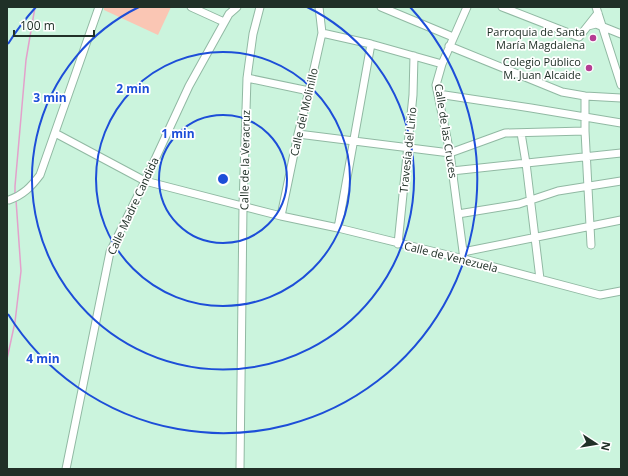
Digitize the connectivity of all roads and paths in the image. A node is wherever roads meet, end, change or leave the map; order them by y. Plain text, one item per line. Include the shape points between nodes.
1 (99, 7) edge
2 (191, 7) edge
3 (236, 7) edge
4 (260, 7) edge
5 (319, 7) edge
6 (381, 7) edge
7 (467, 7) edge
8 (502, 7) edge
9 (597, 10) edge
10 (224, 22) junction
11 (588, 26) junction
12 (603, 28) junction
13 (322, 33) junction
14 (621, 34) edge
15 (454, 37) junction
16 (371, 44) junction
17 (449, 46) junction
18 (414, 56) junction
19 (442, 64) junction
20 (247, 78) junction
21 (621, 85) edge
22 (309, 91) junction
23 (438, 94) junction
24 (585, 96) junction
25 (621, 98) edge
26 (585, 116) junction
27 (621, 123) edge
28 (585, 131) junction
29 (55, 133) junction
30 (521, 133) junction
31 (298, 134) junction
32 (354, 142) junction
33 (407, 148) junction
34 (450, 153) junction
35 (621, 153) edge
36 (587, 156) junction
37 (526, 163) junction
38 (452, 171) junction
39 (621, 180) edge
40 (145, 181) junction
41 (588, 185) junction
42 (13, 199) dead end
43 (530, 200) junction
44 (244, 206) junction
45 (458, 214) junction
46 (281, 216) junction
47 (621, 220) edge
48 (591, 226) junction
49 (338, 228) junction
50 (535, 238) junction
51 (398, 244) junction
52 (591, 245) dead end
53 (463, 252) junction
54 (464, 260) junction
55 (540, 279) junction
56 (621, 291) edge
57 (66, 469) edge
58 (240, 469) edge

1 - 29 street
2 - 10 street
3 - 10 street, Calle Madre Candida
4 - 20 street, Calle de la Veracruz via 253,34
5 - 13 street, Calle del Molinillo
6 - 15 street
7 - 15 street, Calle de las Cruces
8 - 11 street via 579,37
9 - 11 street
9 - 12 street
10 - 40 street, Calle Madre Candida via 189,86
11 - 12 street via 596,24
12 - 14 street
12 - 21 street
13 - 16 street
13 - 22 street, Calle del Molinillo
15 - 17 street, Calle de las Cruces
16 - 18 street
16 - 32 street
17 - 19 street, Calle de las Cruces
17 - 24 street via 562,92
18 - 19 street
18 - 33 street, Travesía del Lirio
19 - 23 street, Calle de las Cruces via 436,85
20 - 22 street
20 - 44 street, Calle de la Veracruz
22 - 31 street, Calle del Molinillo
23 - 26 street
23 - 34 street, Calle de las Cruces
24 - 25 street
24 - 26 street
26 - 27 street
26 - 28 street
28 - 30 street
28 - 36 street
29 - 40 street, Calle de Venezuela
29 - 42 street via 40,175 32,186
30 - 34 street via 505,133
30 - 37 street
31 - 32 street
31 - 46 street, Calle del Molinillo
32 - 33 street
32 - 49 street
33 - 34 street
33 - 51 street, Travesía del Lirio
34 - 38 street, Calle de las Cruces
35 - 36 street
36 - 37 street
36 - 41 street
37 - 38 street
37 - 43 street
38 - 45 street, Calle de las Cruces
39 - 41 street
40 - 44 street, Calle de Venezuela
40 - 57 street, Calle Madre Candida via 110,252
41 - 43 street via 558,190
41 - 48 street
43 - 45 street
43 - 50 street
44 - 46 street, Calle de Venezuela
44 - 58 street, Calle de la Veracruz
45 - 53 street, Calle de las Cruces
46 - 49 street, Calle de Venezuela
47 - 48 street
48 - 50 street
48 - 52 street
49 - 51 street, Calle de Venezuela
50 - 53 street
50 - 55 street
51 - 54 street, Calle de Venezuela
53 - 54 street, Calle de las Cruces
54 - 55 street, Calle de Venezuela
55 - 56 street, Calle de Venezuela via 600,295

